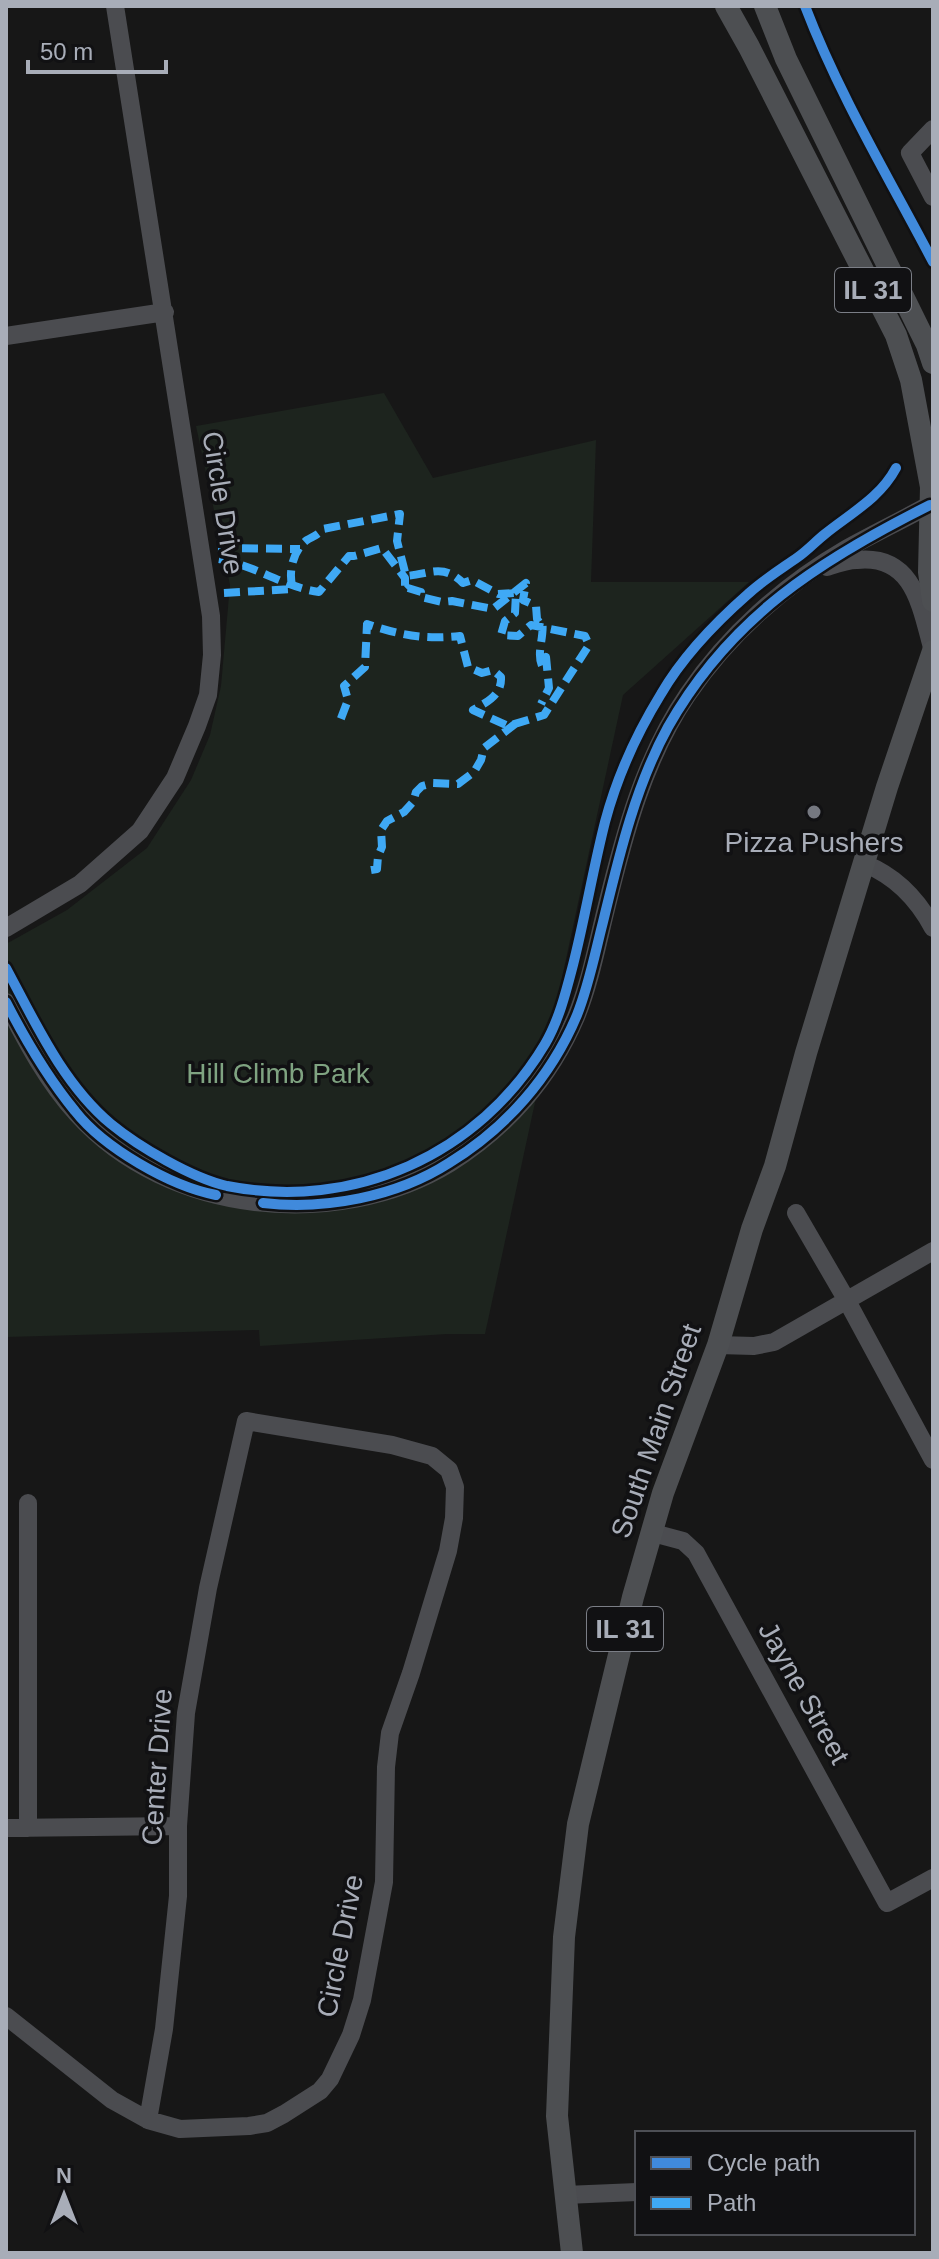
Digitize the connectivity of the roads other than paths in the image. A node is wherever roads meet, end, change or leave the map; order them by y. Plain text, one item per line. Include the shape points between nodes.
1 (115, 6) edge
2 (726, 6) edge
3 (765, 6) edge
4 (933, 129) edge
5 (933, 197) edge
6 (165, 312) junction
7 (6, 336) edge
8 (933, 363) edge
9 (932, 504) edge
10 (816, 569) junction
11 (933, 601) edge
12 (933, 651) edge
13 (865, 864) junction
14 (6, 928) edge
15 (933, 928) edge
16 (6, 1002) edge
17 (796, 1213) dead end
18 (933, 1251) edge
19 (846, 1299) junction
20 (718, 1345) junction
21 (246, 1421) joint
22 (933, 1460) edge
23 (28, 1503) dead end
24 (653, 1533) junction
25 (178, 1826) junction
26 (6, 1828) edge
27 (28, 1828) junction
28 (933, 1878) edge
29 (6, 2016) edge
30 (148, 2120) junction
31 (635, 2192) edge
32 (565, 2195) junction
33 (572, 2253) edge

1 - 6 street, Circle Drive
2 - 9 main road, IL 31 via 896,335 911,380
3 - 8 main road, IL 31
4 - 5 street via 910,153
6 - 7 street
6 - 14 street, Circle Drive via 211,616 208,695 175,778 140,831 80,884
9 - 10 street
9 - 11 main road, IL 31
10 - 12 street via 856,560 887,563 912,584
10 - 16 street via 748,622 689,693 654,754 639,793 585,991 567,1035 517,1109 436,1172 369,1196 300,1205 239,1200 176,1184 125,1154 76,1114 33,1053
12 - 13 main road, South Main Street / IL 31
13 - 15 street via 914,898
13 - 20 main road, South Main Street / IL 31
17 - 19 street
18 - 19 street
19 - 20 street via 767,1345
19 - 22 street
20 - 24 main road, South Main Street / IL 31
21 - 25 street, Center Drive via 189,1698
21 - 30 street, Circle Drive via 392,1445 436,1458 449,1470 455,1487 454,1518 390,1733 384,1882 362,2000 330,2079 320,2091 267,2123 180,2129
23 - 27 street
24 - 28 street, Jayne Street via 683,1541 696,1553 887,1903
24 - 32 main road, South Main Street / IL 31 via 612,1680 574,1852 564,1937 557,2116
25 - 27 street
25 - 30 street, Center Drive via 178,1896
26 - 27 street
29 - 30 street, Circle Drive via 112,2100
31 - 32 street
32 - 33 main road, South Main Street / IL 31

